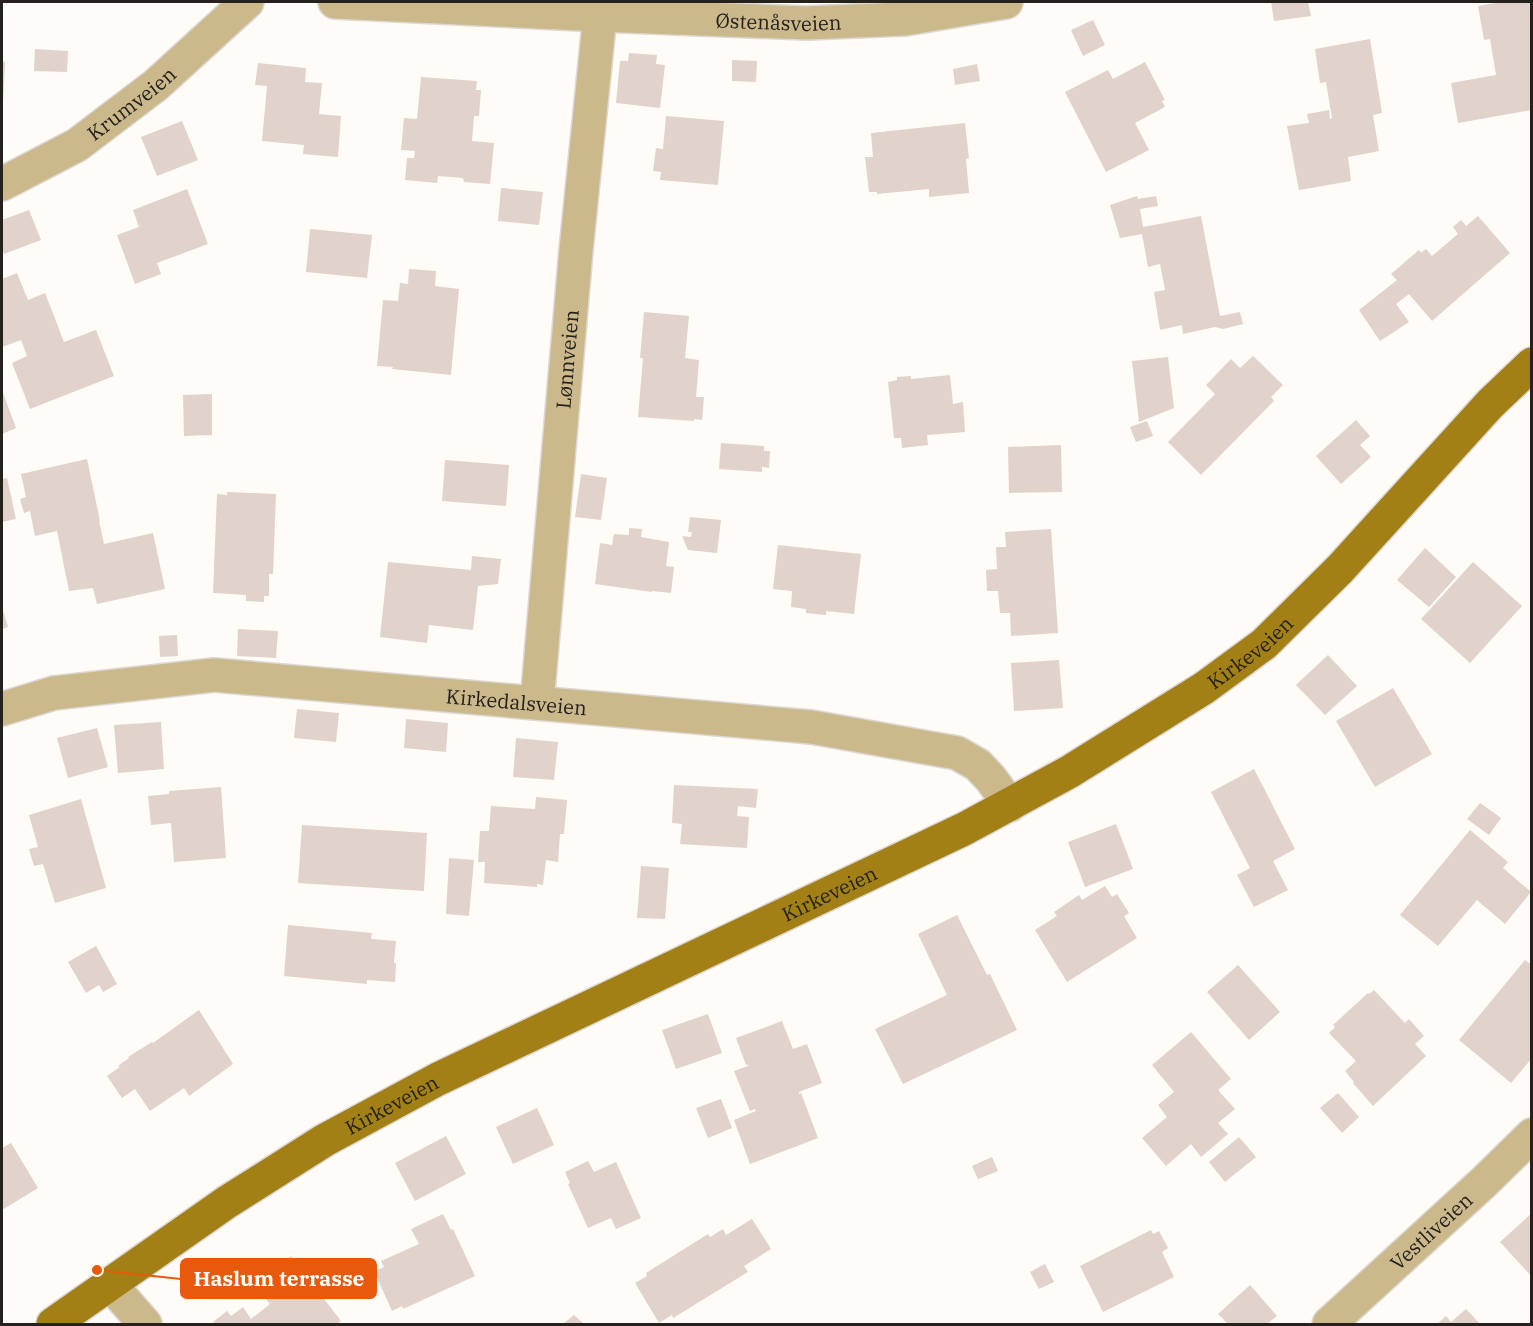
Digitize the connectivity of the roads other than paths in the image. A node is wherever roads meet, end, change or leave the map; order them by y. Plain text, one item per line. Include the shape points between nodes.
1 (247, 2) edge
2 (335, 2) edge
3 (833, 2) edge
4 (1006, 2) edge
5 (600, 15) junction
6 (806, 23) junction
7 (2, 184) edge
8 (1532, 364) edge
9 (537, 703) junction
10 (2, 709) edge
11 (1010, 805) junction
12 (1532, 1135) edge
13 (110, 1284) junction
14 (53, 1324) edge
15 (145, 1324) edge
16 (1329, 1324) edge

1 - 7 street, Krumveien via 156,84 77,145
2 - 5 street, Østenåsveien
3 - 6 street
4 - 6 street, Østenåsveien via 905,19
5 - 6 street, Østenåsveien
5 - 9 street, Lønnveien
8 - 11 main road, Kirkeveien via 1490,404 1340,569 1264,644 1204,688
9 - 10 street, Kirkedalsveien via 214,675 54,693
9 - 11 street, Kirkedalsveien via 812,727 957,753 978,765
11 - 13 main road, Kirkeveien via 402,1098 325,1140 227,1202
12 - 16 street, Vestliveien
13 - 14 main road, Kirkeveien
13 - 15 street

